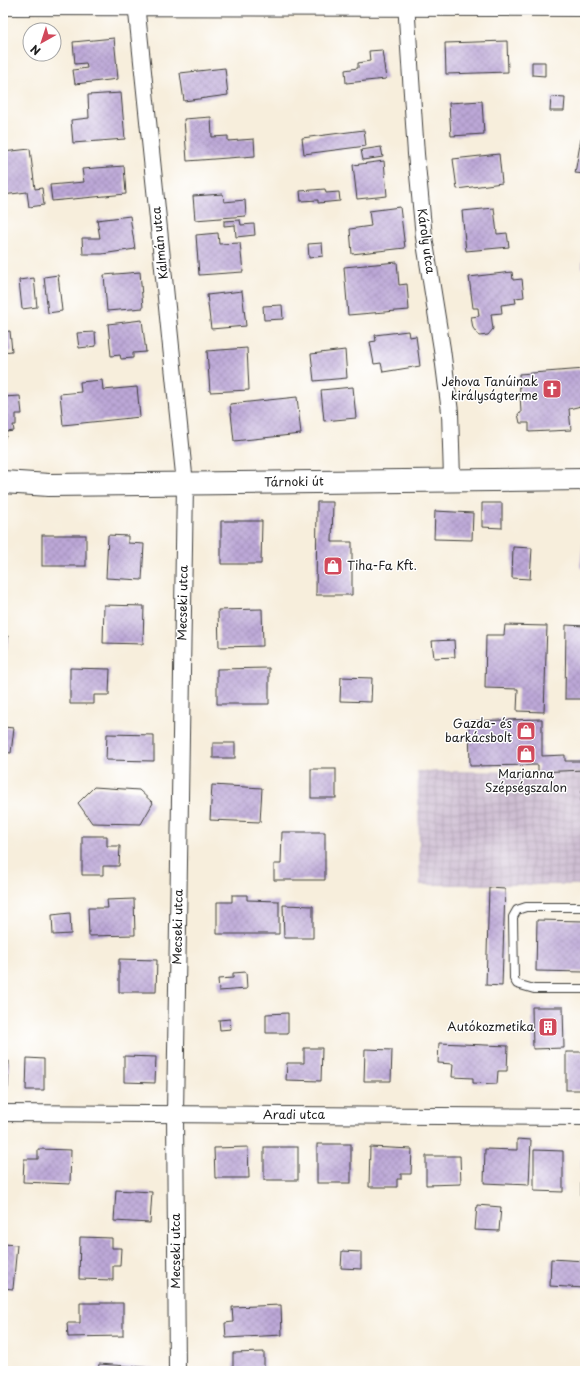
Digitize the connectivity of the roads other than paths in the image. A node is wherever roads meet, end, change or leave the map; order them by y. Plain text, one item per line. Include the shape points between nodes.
1 (136, 5) edge
2 (406, 5) edge
3 (3, 7) edge
4 (585, 8) edge
5 (585, 478) edge
6 (452, 479) junction
7 (3, 482) edge
8 (185, 484) junction
9 (585, 907) edge
10 (585, 989) edge
11 (3, 1113) edge
12 (175, 1114) junction
13 (585, 1117) edge
14 (177, 1371) edge

1 - 2 street
1 - 3 street
1 - 8 street, Kálmán utca
2 - 4 street
2 - 6 street, Károly utca via 424,237 450,412
5 - 6 street, Tárnoki út
6 - 8 street, Tárnoki út
7 - 8 street, Tárnoki út via 49,485
8 - 12 street, Mecseki utca
9 - 10 lane via 526,907 517,910 513,917 514,978 518,984 534,989
11 - 12 street, Aradi utca
12 - 13 street, Aradi utca
12 - 14 street, Mecseki utca

